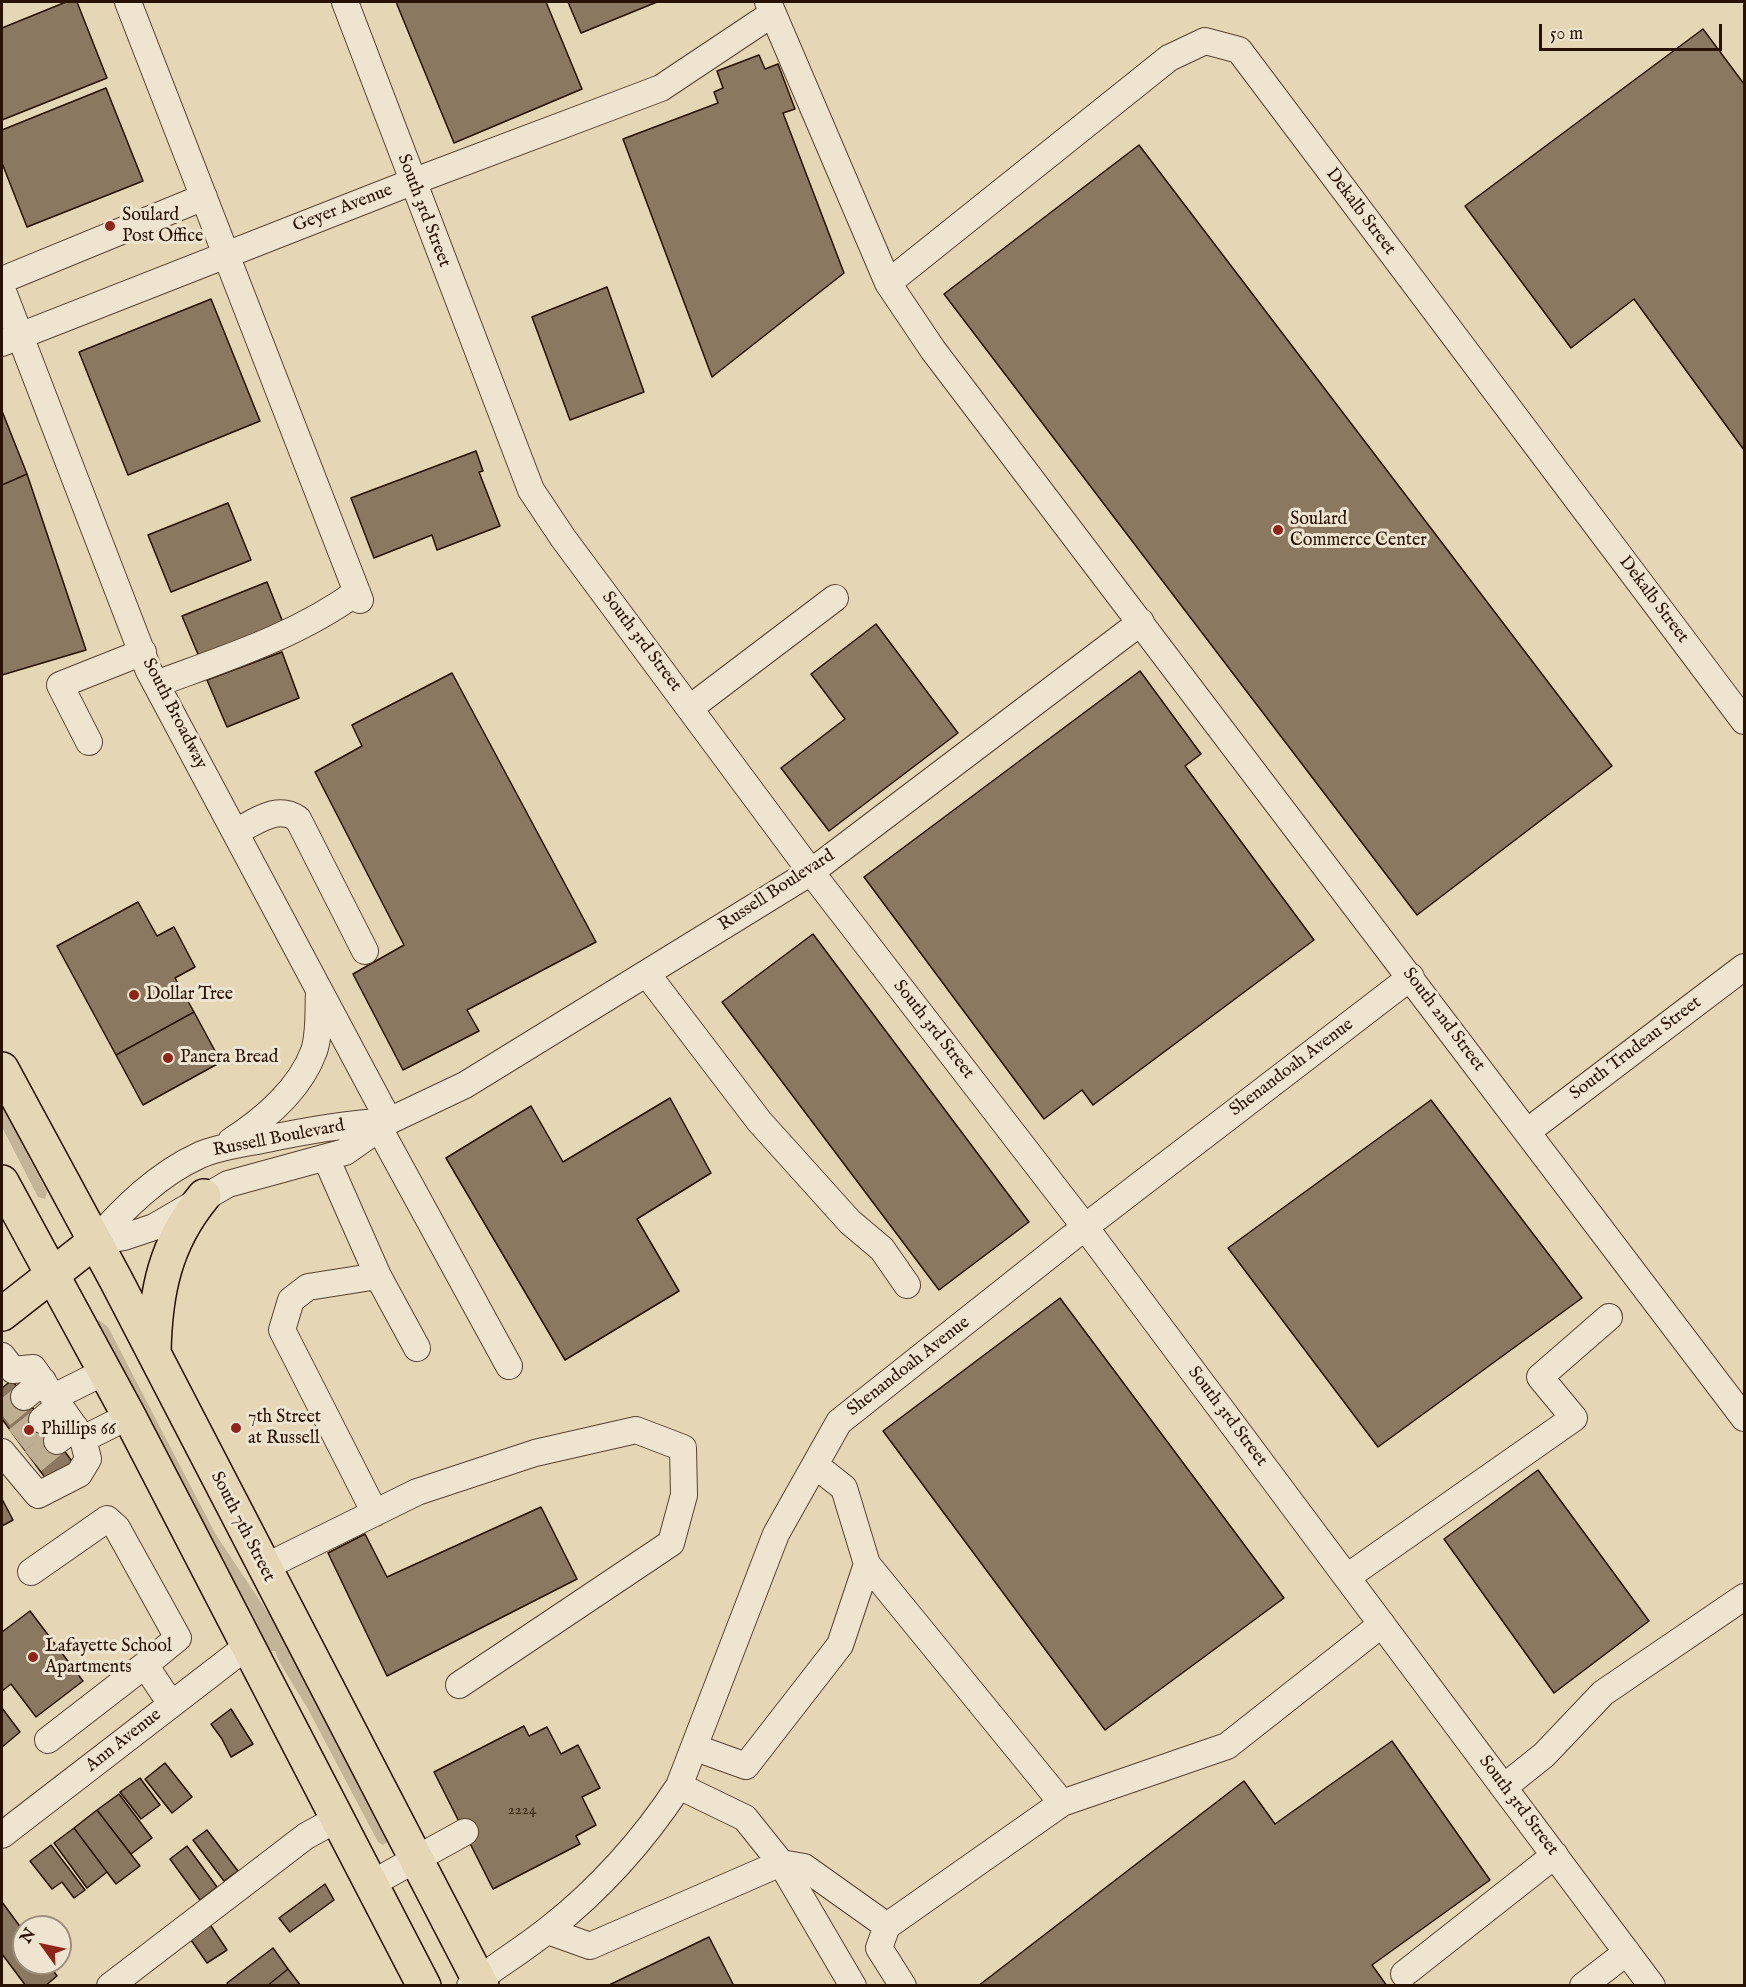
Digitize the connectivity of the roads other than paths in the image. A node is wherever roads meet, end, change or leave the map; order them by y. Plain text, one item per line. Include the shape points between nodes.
1 (128, 2) edge
2 (345, 2) edge
3 (770, 8) edge
4 (412, 182) junction
5 (204, 197) junction
6 (226, 255) junction
7 (2, 280) edge
8 (888, 283) junction
9 (2, 289) edge
10 (11, 340) edge
11 (835, 598) dead end
12 (1141, 622) junction
13 (143, 652) junction
14 (156, 684) junction
15 (690, 708) junction
16 (1744, 721) edge
17 (89, 742) dead end
18 (235, 832) junction
19 (811, 872) junction
20 (365, 951) dead end
21 (1744, 967) edge
22 (647, 974) junction
23 (1411, 977) junction
24 (319, 991) junction
25 (2, 1069) edge
26 (384, 1125) junction
27 (1528, 1131) junction
28 (219, 1148) junction
29 (327, 1158) junction
30 (204, 1196) junction
31 (6, 1198) edge
32 (1085, 1227) junction
33 (94, 1242) junction
34 (52, 1275) junction
35 (378, 1276) junction
36 (907, 1285) dead end
37 (2, 1314) edge
38 (1609, 1317) dead end
39 (417, 1348) dead end
40 (154, 1354) junction
41 (509, 1366) dead end
42 (5, 1369) edge
43 (104, 1372) junction
44 (44, 1400) junction
45 (129, 1416) junction
46 (1744, 1418) edge
47 (72, 1436) junction
48 (7, 1448) edge
49 (814, 1465) junction
50 (375, 1513) junction
51 (867, 1564) junction
52 (263, 1568) junction
53 (31, 1572) dead end
54 (1347, 1577) junction
55 (1744, 1597) edge
56 (1382, 1624) junction
57 (246, 1647) junction
58 (145, 1665) junction
59 (459, 1685) dead end
60 (171, 1704) junction
61 (48, 1740) dead end
62 (696, 1748) junction
63 (679, 1786) junction
64 (1504, 1787) junction
65 (1062, 1803) junction
66 (337, 1819) junction
67 (465, 1832) dead end
68 (2, 1835) edge
69 (1555, 1856) junction
70 (416, 1859) junction
71 (781, 1863) junction
72 (371, 1884) junction
73 (887, 1926) junction
74 (548, 1931) junction
75 (1627, 1952) junction
76 (1404, 1974) dead end
77 (477, 1983) edge
78 (110, 1986) edge
79 (424, 1986) edge
80 (853, 1986) edge
81 (903, 1986) edge
82 (1583, 1986) edge
83 (1652, 1986) edge

1 - 5 street
2 - 4 street, South 3rd Street
3 - 4 street, Geyer Avenue via 661,88
3 - 8 street, South 2nd Street
4 - 6 street, Geyer Avenue
4 - 15 street, South 3rd Street via 531,490
5 - 6 street
5 - 7 street
6 - 10 street, Geyer Avenue
6 - 14 street via 359,596 280,638
8 - 12 street, South 2nd Street via 933,350
8 - 16 street, Dekalb Street via 1169,58 1205,41 1239,50
9 - 10 street, South Broadway
10 - 13 street, South Broadway
11 - 15 street
12 - 19 street, Russell Boulevard
12 - 23 street, South 2nd Street
13 - 14 street, South Broadway
13 - 17 street via 60,685
14 - 18 street, South Broadway
15 - 19 street, South 3rd Street
18 - 20 street via 278,811 298,819
18 - 24 street, South Broadway
19 - 22 street, Russell Boulevard
19 - 32 street, South 3rd Street
21 - 27 street, South Trudeau Street
22 - 26 street, Russell Boulevard via 465,1085
22 - 36 street via 759,1121 850,1222 882,1249
23 - 27 street, South 2nd Street
23 - 32 street, Shenandoah Avenue
24 - 26 street, South Broadway
24 - 28 street via 314,1049 300,1078 251,1129
25 - 33 main road, South 7th Street
26 - 28 street, Russell Boulevard via 335,1125
26 - 29 street, Russell Boulevard via 345,1152
26 - 41 street, South Broadway
27 - 46 street, South 2nd Street
28 - 33 street, Russell Boulevard via 163,1177 116,1217
29 - 30 street, Russell Boulevard via 250,1176
29 - 35 street
30 - 33 street, Russell Boulevard via 154,1227
30 - 40 main road via 168,1254 155,1313
31 - 34 main road
32 - 49 street, Shenandoah Avenue via 839,1422
32 - 54 street, South 3rd Street
33 - 34 main road, Russell Boulevard
33 - 40 main road, South 7th Street
34 - 37 main road, Russell Boulevard
34 - 43 main road
35 - 39 street
35 - 50 street via 308,1287 291,1300 282,1330
38 - 54 street via 1540,1377 1574,1418
40 - 52 main road, South 7th Street
42 - 44 street via 33,1368
43 - 44 street
43 - 45 main road
44 - 47 street
45 - 47 street
45 - 57 main road
47 - 48 street via 88,1459 79,1474 38,1495 26,1467
49 - 51 street via 844,1488
49 - 62 street, Shenandoah Avenue via 776,1534
50 - 52 street
50 - 59 street via 417,1492 535,1454 636,1430 683,1448 684,1495 671,1543
51 - 62 street via 840,1646 746,1766
51 - 65 street
52 - 70 main road, South 7th Street
53 - 58 street via 107,1519 117,1528 178,1638
54 - 56 street, South 3rd Street
55 - 64 street via 1603,1693 1544,1755
56 - 64 street, South 3rd Street
56 - 65 street via 1227,1746
57 - 60 street, Ann Avenue
57 - 66 main road
58 - 60 street
58 - 61 street
60 - 68 street, Ann Avenue
62 - 63 street, Shenandoah Avenue
63 - 71 street via 745,1818
63 - 74 street, Shenandoah Avenue via 626,1858
64 - 69 street, South 3rd Street
65 - 73 street
66 - 72 main road
66 - 78 street via 306,1836
67 - 70 street
69 - 75 street, South 3rd Street
69 - 76 street
70 - 72 street
70 - 77 main road, South 7th Street
71 - 73 street via 804,1867
71 - 74 street via 590,1946
71 - 80 street
72 - 79 main road
73 - 81 street via 879,1948
74 - 77 street, Shenandoah Avenue
75 - 82 street
75 - 83 street, South 3rd Street

